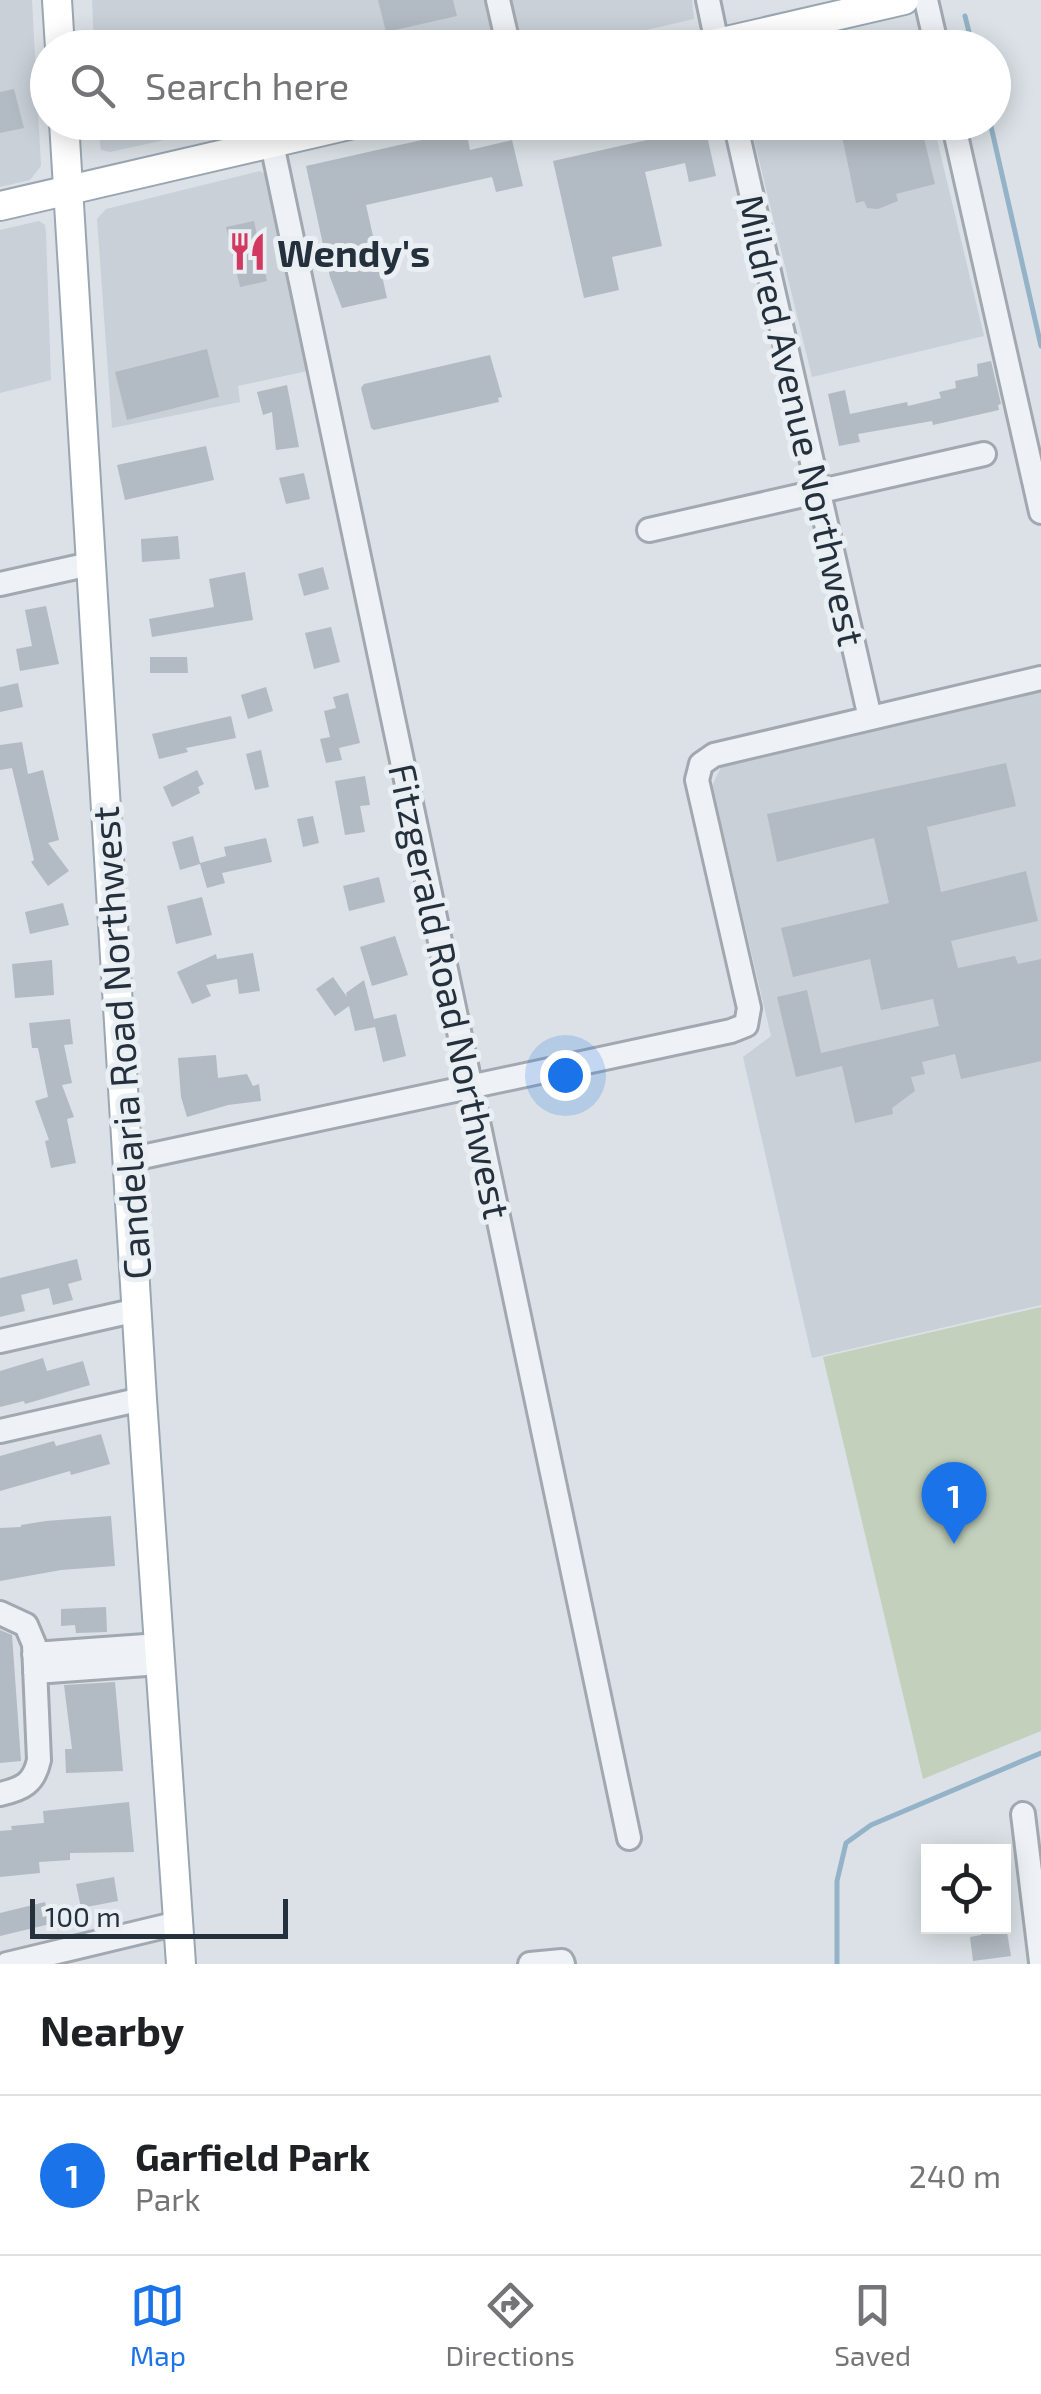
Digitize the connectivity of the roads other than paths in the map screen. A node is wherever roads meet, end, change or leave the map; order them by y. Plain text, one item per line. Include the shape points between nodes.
1 (57, 0) edge
2 (498, 0) edge
3 (708, 0) edge
4 (904, 0) edge
5 (926, 0) edge
6 (59, 30) edge
7 (505, 30) edge
8 (709, 30) edge
9 (777, 30) edge
10 (932, 30) edge
11 (65, 140) edge
12 (288, 140) edge
13 (739, 140) edge
14 (958, 140) edge
15 (272, 144) junction
16 (68, 190) junction
17 (0, 206) edge
18 (984, 454) dead end
19 (818, 491) junction
20 (1041, 512) edge
21 (650, 530) dead end
22 (90, 564) junction
23 (0, 584) edge
24 (1041, 678) edge
25 (870, 718) junction
26 (471, 1085) junction
27 (128, 1160) junction
28 (137, 1310) junction
29 (0, 1341) edge
30 (142, 1398) junction
31 (0, 1431) edge
32 (0, 1613) edge
33 (160, 1654) junction
34 (35, 1663) junction
35 (0, 1794) edge
36 (1023, 1814) dead end
37 (629, 1838) dead end
38 (178, 1923) junction
39 (562, 1962) edge
40 (1041, 1962) edge
41 (8, 1964) edge
42 (181, 1964) edge
43 (530, 1964) edge

1 - 6 main road
2 - 7 street
3 - 8 street
4 - 9 main road
5 - 10 street
11 - 16 main road, Candelaria Road Northwest
12 - 15 main road
13 - 19 street, Mildred Avenue Northwest
14 - 20 street
15 - 16 main road
15 - 26 street, Fitzgerald Road Northwest
16 - 17 main road
16 - 22 main road, Candelaria Road Northwest
18 - 19 street
19 - 21 street
19 - 25 street, Mildred Avenue Northwest
22 - 23 street
22 - 27 main road, Candelaria Road Northwest
24 - 25 street
25 - 26 street via 714,755 701,764 697,780 750,1008 746,1025
26 - 27 street
26 - 37 street, Fitzgerald Road Northwest
27 - 28 main road, Candelaria Road Northwest
28 - 29 street
28 - 30 main road, Candelaria Road Northwest
30 - 31 street
30 - 33 main road, Candelaria Road Northwest
32 - 34 street via 26,1625
33 - 34 street
33 - 38 main road, Candelaria Road Northwest
34 - 35 street via 36,1776
36 - 40 street
38 - 41 street
38 - 42 main road, Candelaria Road Northwest
39 - 43 street

